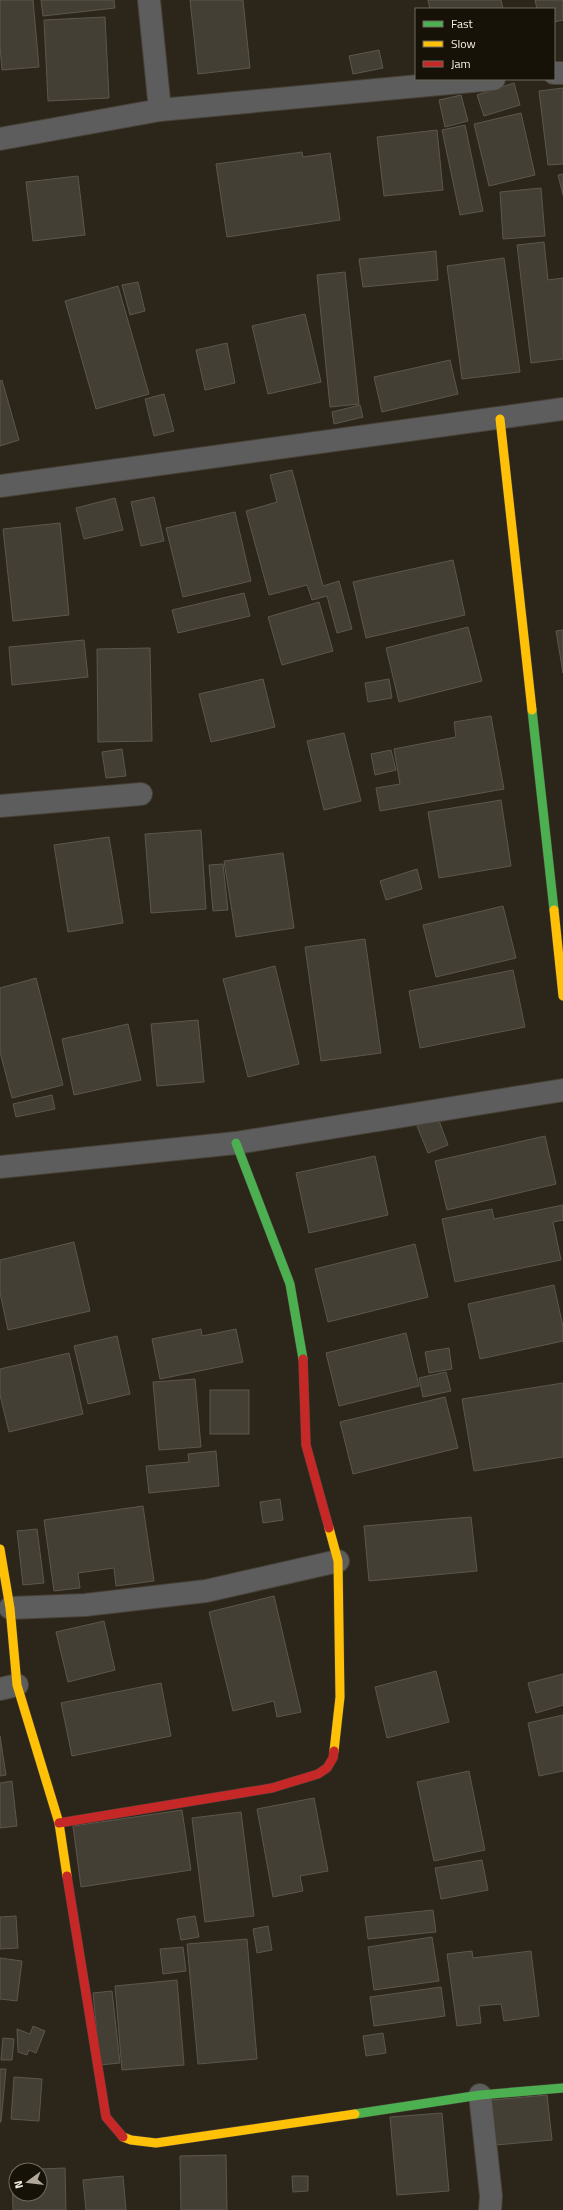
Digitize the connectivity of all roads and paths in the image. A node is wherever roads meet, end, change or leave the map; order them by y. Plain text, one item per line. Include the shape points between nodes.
1 (149, 0) edge
2 (483, 80) edge
3 (160, 110) junction
4 (0, 139) edge
5 (563, 409) edge
6 (500, 419) junction
7 (0, 486) edge
8 (141, 794) dead end
9 (0, 806) edge
10 (563, 996) edge
11 (563, 1090) edge
12 (236, 1143) junction
13 (0, 1167) edge
14 (0, 1549) edge
15 (338, 1561) junction
16 (10, 1608) junction
17 (9, 1687) edge
18 (59, 1823) junction
19 (563, 2088) edge
20 (480, 2095) junction
21 (490, 2210) edge

1 - 3 street
2 - 3 street
3 - 4 street
5 - 6 street
6 - 7 street
6 - 10 street
8 - 9 street
11 - 12 street
12 - 13 street
12 - 15 street via 290,1284 305,1370 306,1445 316,1486 330,1524
14 - 16 street
15 - 16 street via 206,1591 85,1605
15 - 18 street via 340,1697 333,1758 327,1768 318,1774 272,1788
16 - 17 street
17 - 18 street
18 - 20 street via 106,2116 118,2135 134,2141 156,2143
19 - 20 street
20 - 21 street via 491,2196

